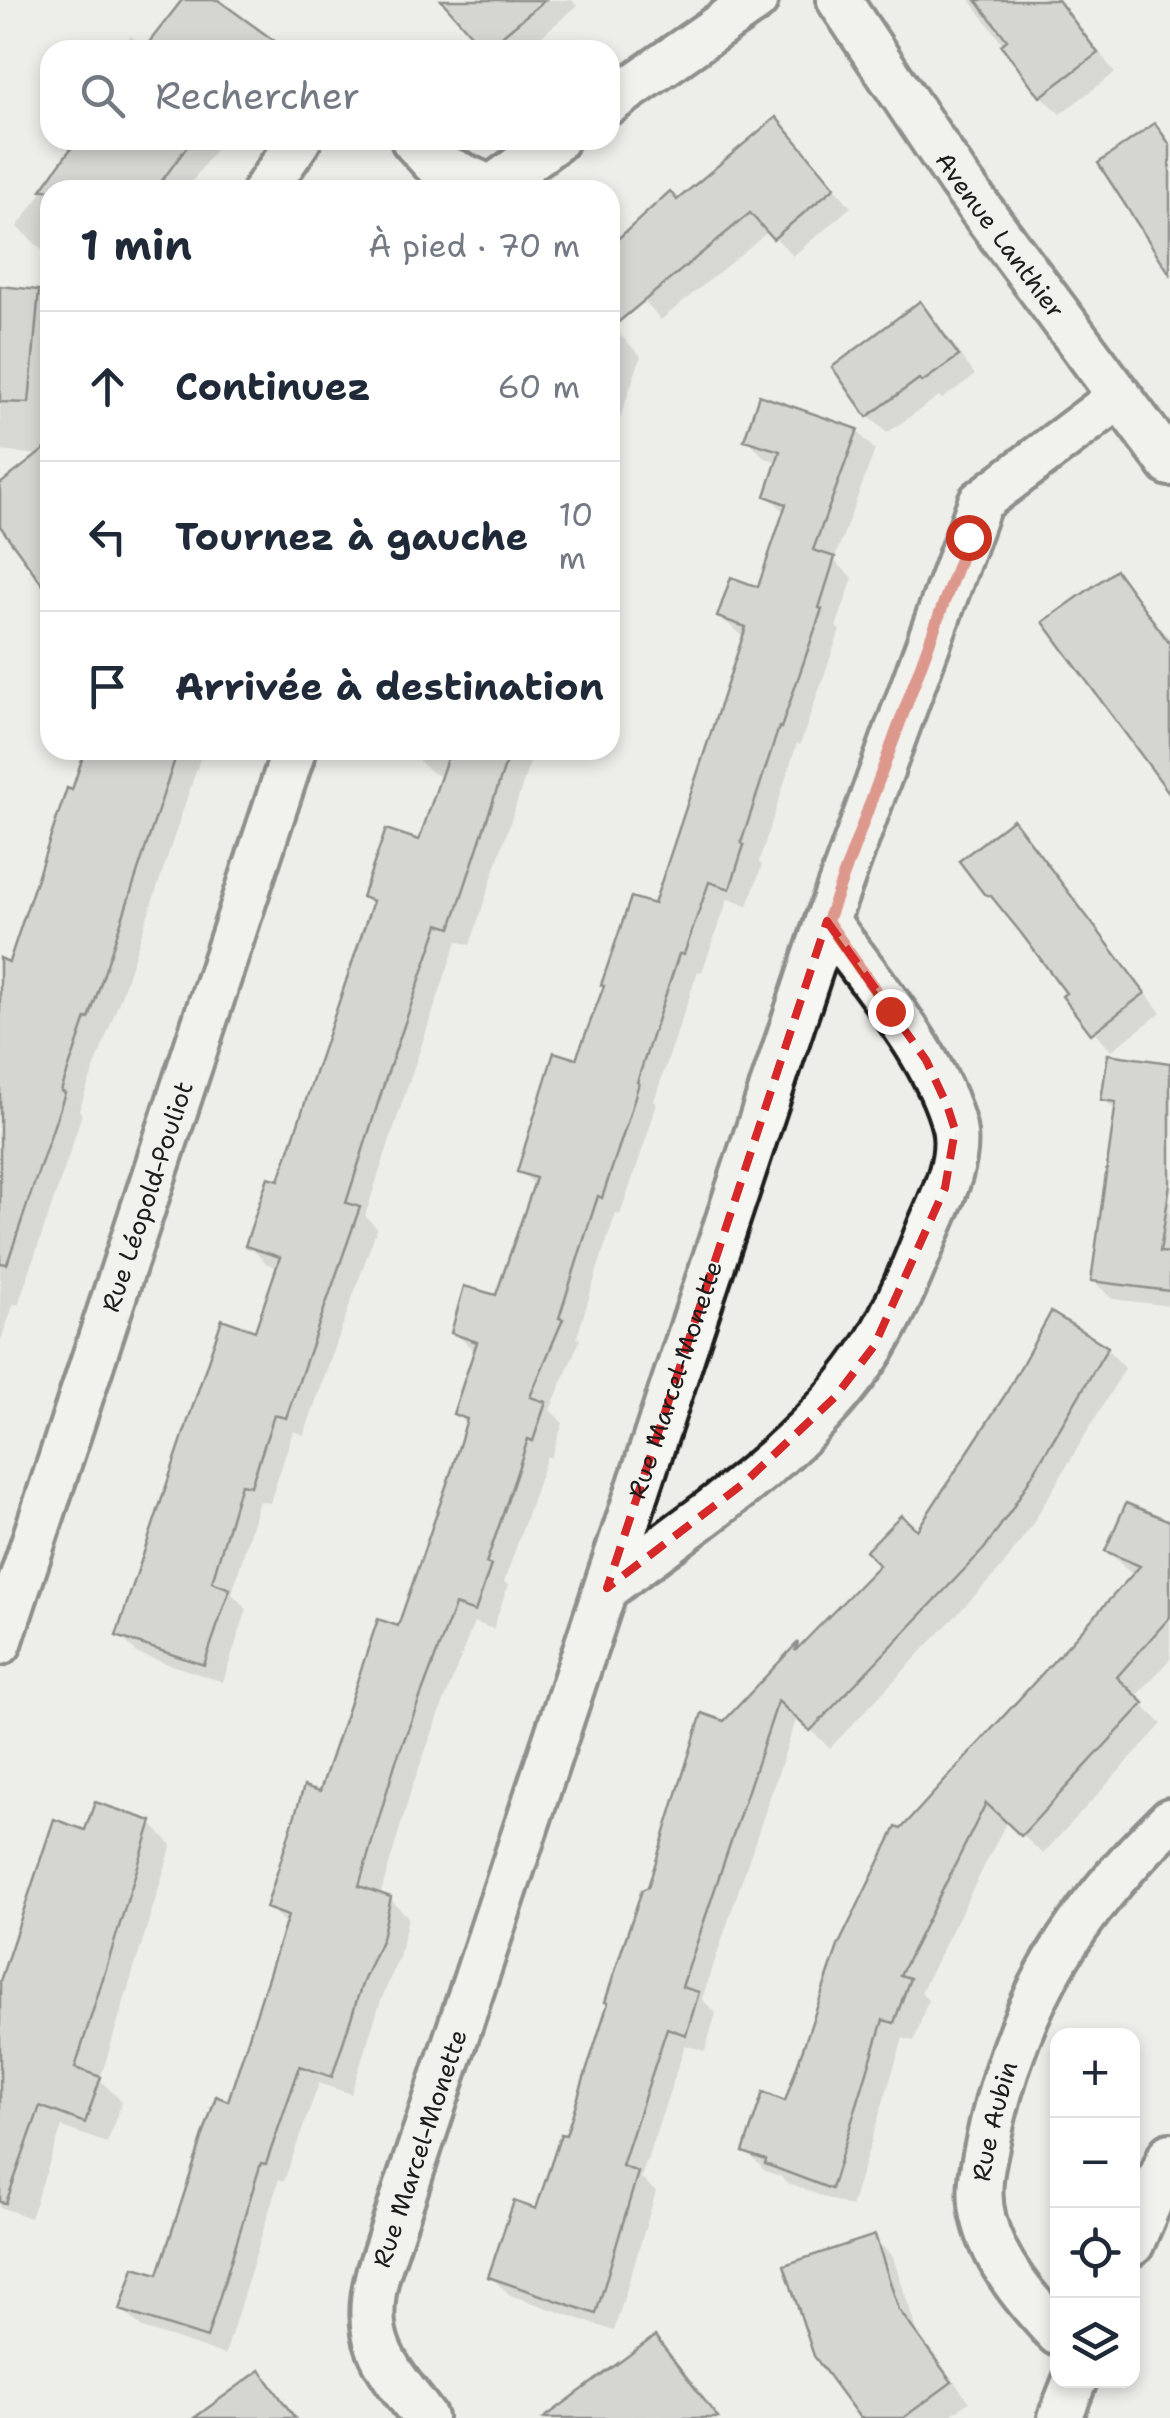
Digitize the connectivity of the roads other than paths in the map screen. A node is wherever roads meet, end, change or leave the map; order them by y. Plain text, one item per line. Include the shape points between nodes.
1 (756, 0) edge
2 (839, 0) edge
3 (620, 95) edge
4 (292, 150) edge
5 (422, 150) edge
6 (542, 150) edge
7 (272, 180) edge
8 (469, 180) edge
9 (500, 180) edge
10 (1119, 397) junction
11 (1170, 464) edge
12 (291, 760) edge
13 (827, 921) junction
14 (607, 1588) junction
15 (0, 1643) edge
16 (1170, 1820) edge
17 (1170, 2155) edge
18 (1140, 2225) edge
19 (1050, 2324) edge
20 (1072, 2388) edge
21 (425, 2418) edge
22 (1060, 2418) edge

1 - 3 street
2 - 10 street, Avenue Lanthier
4 - 7 street
5 - 8 street
6 - 9 street
10 - 11 street, Avenue Lanthier
10 - 13 street, Rue Marcel-Monette via 980,502
12 - 15 street, Rue Léopold-Pouliot
13 - 14 street, Rue Marcel-Monette
13 - 14 street via 926,1060 947,1106 955,1130 946,1188 874,1346 835,1397 744,1483
14 - 21 street, Rue Marcel-Monette via 370,2301 380,2353
16 - 19 street, Rue Aubin via 1126,1864 1054,1958 998,2097 981,2172 984,2224 1013,2280
17 - 18 street
20 - 22 street

